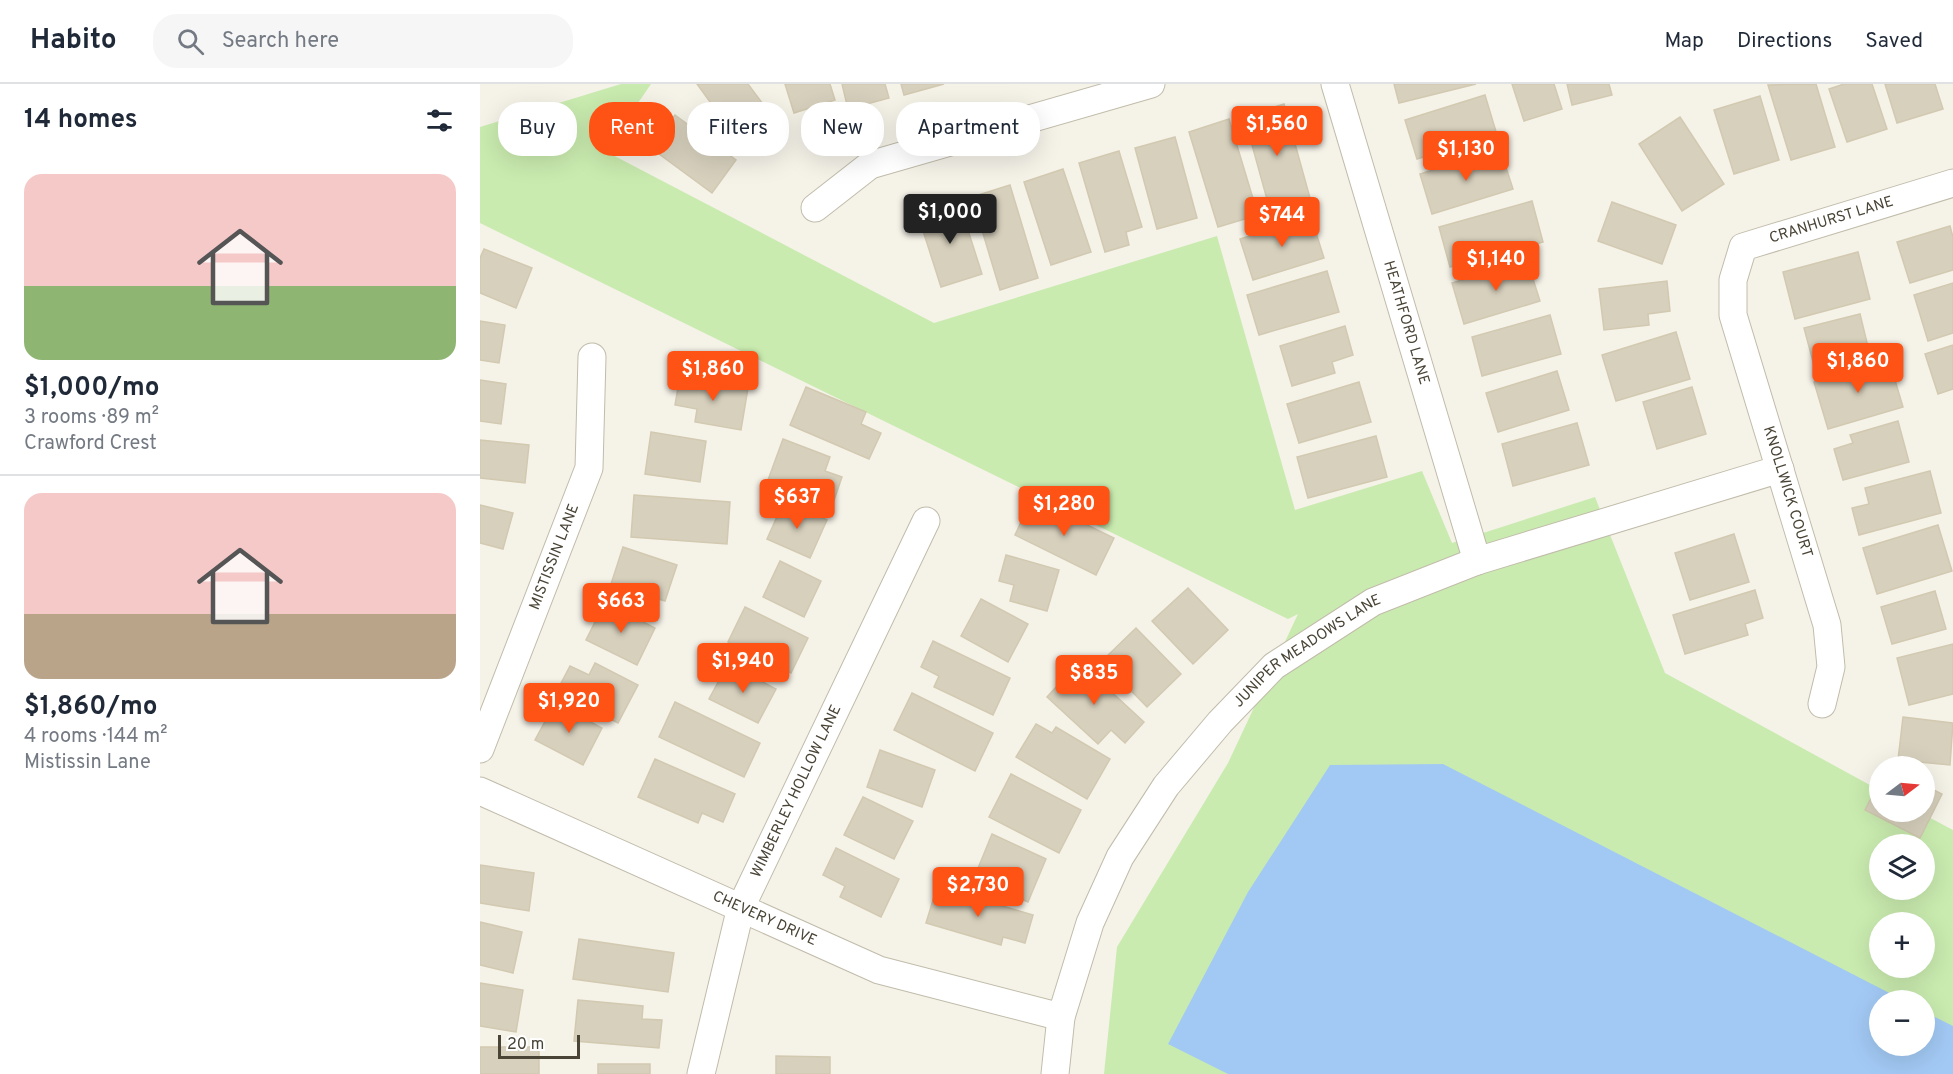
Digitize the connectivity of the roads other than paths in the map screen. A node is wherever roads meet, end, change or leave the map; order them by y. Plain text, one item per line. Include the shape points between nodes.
1 (1151, 84) edge
2 (1335, 84) edge
3 (1953, 183) edge
4 (815, 208) dead end
5 (1733, 280) joint
6 (592, 357) dead end
7 (1780, 469) junction
8 (926, 521) dead end
9 (1477, 561) junction
10 (1822, 704) dead end
11 (480, 749) edge
12 (480, 791) edge
13 (741, 908) junction
14 (1061, 1017) junction
15 (701, 1074) edge
16 (1055, 1074) edge

1 - 4 street via 870,165
2 - 9 street, HEATHFORD LANE
3 - 5 street, CRANHURST LANE via 1743,247
5 - 7 street, KNOLLWICK COURT via 1733,315
6 - 11 street, MISTISSIN LANE via 589,468
7 - 9 street, JUNIPER MEADOWS LANE
7 - 10 street, KNOLLWICK COURT via 1827,625 1831,667
8 - 13 street, WIMBERLEY HOLLOW LANE
9 - 14 street, JUNIPER MEADOWS LANE via 1373,602 1274,666 1220,722 1166,786 1120,857 1090,923
12 - 13 street, CHEVERY DRIVE
13 - 14 street, CHEVERY DRIVE via 879,970
13 - 15 street, WIMBERLEY HOLLOW LANE
14 - 16 street, JUNIPER MEADOWS LANE

